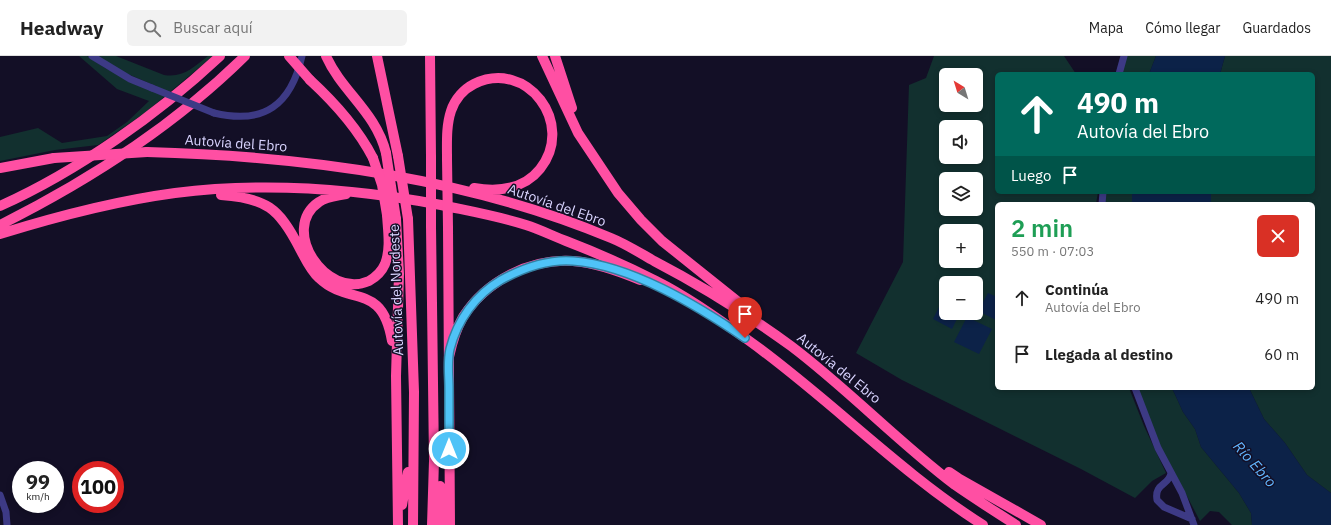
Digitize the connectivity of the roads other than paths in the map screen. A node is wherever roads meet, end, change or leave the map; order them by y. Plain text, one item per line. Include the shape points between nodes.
1 (92, 56) edge
2 (220, 56) edge
3 (245, 56) edge
4 (289, 56) edge
5 (302, 56) edge
6 (326, 56) edge
7 (377, 56) edge
8 (430, 56) edge
9 (542, 56) edge
10 (555, 56) edge
11 (1124, 56) edge
12 (1120, 72) edge
13 (591, 154) junction
14 (0, 168) edge
15 (351, 170) junction
16 (204, 191) junction
17 (354, 192) junction
18 (0, 206) edge
19 (391, 217) junction
20 (0, 225) edge
21 (0, 234) edge
22 (707, 312) junction
23 (448, 357) junction
24 (396, 376) junction
25 (839, 384) junction
26 (1136, 390) edge
27 (871, 412) junction
28 (413, 453) junction
29 (434, 461) junction
30 (1171, 473) junction
31 (1164, 484) junction
32 (1179, 488) junction
33 (935, 493) junction
34 (0, 495) edge
35 (1193, 522) edge
36 (7, 525) edge
37 (399, 525) edge
38 (413, 525) edge
39 (432, 525) edge
40 (440, 525) edge
41 (450, 525) edge
42 (971, 525) edge
43 (983, 525) edge
44 (1016, 525) edge
45 (1041, 525) edge

1 - 5 street, bridge via 130,79 214,113 251,115 273,108 285,97 297,76
2 - 18 highway via 147,118 42,185
3 - 20 highway via 199,98 138,146 72,187
4 - 19 highway, bridge via 352,123 364,141 382,185
6 - 19 highway, bridge via 338,77 370,117 381,137 386,153
7 - 28 highway, Autovía del Nordeste, bridge via 408,219 414,392
8 - 29 highway, bridge
9 - 13 highway via 569,116
10 - 13 highway
11 - 12 street
13 - 25 highway via 626,202 662,241 793,343
14 - 15 highway, Autovía del Ebro, bridge via 54,158 147,152 204,153 288,160
15 - 23 highway, bridge via 425,180 480,189 500,190 513,187 535,175 549,152 552,130 546,107 532,90 512,80 492,79 472,85 458,98 451,110 447,159 448,228
15 - 25 highway, Autovía del Ebro via 436,184 534,209 613,239 688,278 737,308
16 - 17 highway, Autovía del Ebro via 283,187
16 - 21 highway, Autovía del Ebro via 104,205 64,214
16 - 24 highway via 210,194 247,197 268,206 281,218 320,279 338,290 366,299 381,310 390,327
17 - 19 highway via 319,202 309,213 305,223 305,238 310,252 327,275 353,284 366,282 379,273 388,253
17 - 22 highway, Autovía del Ebro via 437,204 526,225 603,255 655,280
19 - 24 highway via 399,274
22 - 23 highway via 648,283 607,268 572,261 540,264 512,274 480,296 463,318
22 - 33 highway, Autovía del Ebro via 782,365
23 - 41 highway
24 - 37 highway
25 - 27 highway, Autovía del Ebro
26 - 30 street via 1158,448
27 - 44 highway, Autovía del Ebro via 954,484
27 - 45 highway via 958,478
28 - 37 highway
28 - 38 highway, Autovía del Nordeste
29 - 39 highway
29 - 40 highway via 440,476
30 - 31 street
30 - 32 street
31 - 32 street
31 - 35 street via 1157,490 1156,497 1159,503
32 - 35 street
33 - 42 highway
33 - 43 highway, Autovía del Ebro
34 - 36 street

